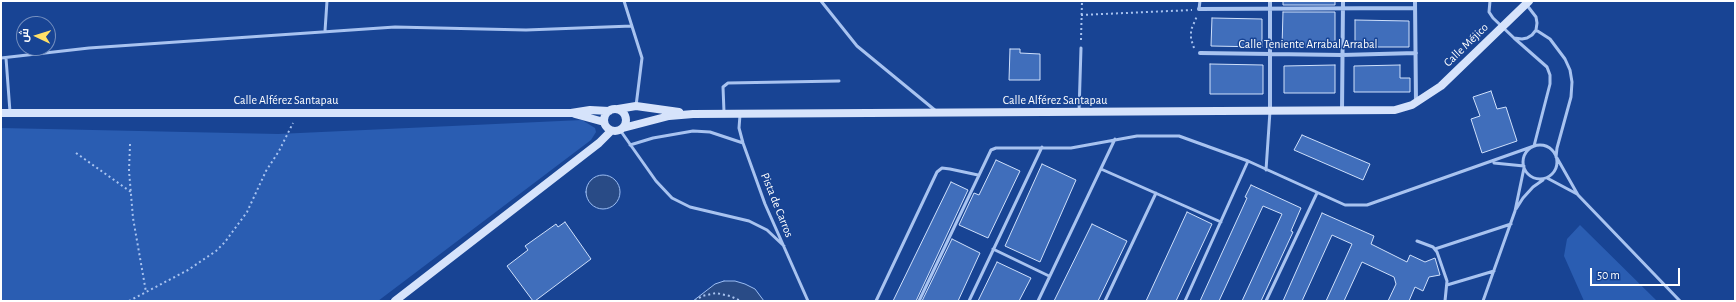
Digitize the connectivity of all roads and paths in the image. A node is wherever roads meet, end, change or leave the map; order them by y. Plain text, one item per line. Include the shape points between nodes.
1 (327, 1) edge
2 (624, 1) edge
3 (821, 1) edge
4 (1082, 1) edge
5 (1200, 1) edge
6 (1270, 1) edge
7 (1343, 1) edge
8 (1415, 1) edge
9 (1490, 1) edge
10 (1526, 2) edge
11 (1270, 8) junction
12 (1343, 8) junction
13 (1415, 8) junction
14 (1199, 9) junction
15 (1081, 15) junction
16 (632, 26) junction
17 (1502, 28) junction
18 (1536, 30) junction
19 (325, 31) junction
20 (1514, 38) junction
21 (1080, 48) joint
22 (1200, 53) joint
23 (1416, 53) junction
24 (1270, 54) junction
25 (1342, 55) junction
26 (1, 58) edge
27 (6, 58) junction
28 (839, 81) dead end
29 (1416, 103) junction
30 (636, 106) junction
31 (618, 109) junction
32 (609, 111) junction
33 (1270, 111) junction
34 (1342, 111) junction
35 (299, 112) junction
36 (937, 112) junction
37 (1079, 112) junction
38 (1, 113) edge
39 (10, 113) junction
40 (571, 113) junction
41 (724, 113) junction
42 (740, 113) junction
43 (693, 114) junction
44 (604, 122) junction
45 (621, 129) junction
46 (611, 131) junction
47 (1116, 140) junction
48 (742, 143) junction
49 (130, 144) dead end
50 (630, 145) junction
51 (1534, 146) junction
52 (1042, 148) junction
53 (76, 153) dead end
54 (1556, 158) junction
55 (1248, 161) junction
56 (1490, 163) junction
57 (1524, 167) junction
58 (1101, 169) junction
59 (1266, 170) junction
60 (978, 176) junction
61 (1545, 178) junction
62 (131, 192) junction
63 (1156, 193) junction
64 (1317, 193) junction
65 (1578, 195) junction
66 (1515, 211) junction
67 (1221, 222) junction
68 (1511, 224) junction
69 (1417, 241) dead end
70 (784, 246) junction
71 (1435, 249) junction
72 (993, 250) junction
73 (1494, 271) junction
74 (1050, 276) junction
75 (1447, 285) junction
76 (146, 292) junction
77 (129, 301) edge
78 (395, 301) edge
79 (696, 301) edge
80 (741, 301) edge
81 (808, 301) edge
82 (876, 301) edge
83 (919, 301) edge
84 (969, 301) edge
85 (1038, 301) edge
86 (1105, 301) edge
87 (1185, 301) edge
88 (1266, 301) edge
89 (1445, 301) edge
90 (1483, 301) edge
91 (1680, 301) edge

1 - 19 lane
2 - 16 lane
3 - 36 lane via 857,46
4 - 15 path
5 - 14 lane
6 - 11 street
7 - 12 street
8 - 13 street
9 - 17 lane via 1489,12
10 - 17 main road, Calle Méjico
10 - 18 lane via 1536,16
11 - 12 street
11 - 14 street
11 - 24 street
12 - 13 street
12 - 25 street
13 - 23 street
14 - 15 path
14 - 22 path via 1191,30 1191,39 1193,47
15 - 21 path
16 - 19 lane via 526,30 395,27
16 - 30 lane via 642,58
17 - 20 lane
17 - 29 main road, Calle Méjico via 1441,86
18 - 20 lane via 1527,38
18 - 54 lane via 1550,39 1565,59 1572,82 1571,97
19 - 27 lane via 89,48
20 - 51 lane via 1547,67 1550,75
21 - 37 lane
22 - 24 street, Calle Teniente Arrabal Arrabal
23 - 25 street, Calle Teniente Arrabal Arrabal
23 - 29 street
24 - 25 street, Calle Teniente Arrabal Arrabal
24 - 33 street
25 - 34 street
26 - 27 lane
27 - 39 lane
28 - 41 lane via 728,83 724,87
29 - 34 main road, Calle Alférez Santapau via 1388,111
30 - 31 main road, Calle Alférez Santapau
30 - 43 main road, Calle Alférez Santapau
31 - 32 main road
31 - 45 main road via 625,115 626,124
32 - 40 main road, Calle Alférez Santapau
32 - 44 main road
33 - 34 main road, Calle Alférez Santapau
33 - 37 main road, Calle Alférez Santapau
33 - 59 lane
35 - 39 main road, Calle Alférez Santapau
35 - 40 main road, Calle Alférez Santapau
35 - 76 path via 266,171 247,212 234,231 216,251 188,270
36 - 37 main road, Calle Alférez Santapau
36 - 42 main road, Calle Alférez Santapau
38 - 39 main road, Calle Alférez Santapau
40 - 44 main road, Calle Alférez Santapau
41 - 42 main road, Calle Alférez Santapau
41 - 43 main road, Calle Alférez Santapau
42 - 48 lane, Pista de Carros
43 - 45 main road, Calle Alférez Santapau via 669,116
44 - 46 main road
45 - 46 main road
45 - 50 lane
46 - 78 main road via 599,143
47 - 52 lane via 1072,148
47 - 55 lane via 1137,136 1180,136
47 - 58 lane
48 - 50 lane via 710,132 693,131
48 - 70 lane, Pista de Carros
49 - 62 path
50 - 70 lane via 672,198 690,207 750,221 767,230
51 - 54 lane via 1550,148
51 - 56 lane
51 - 57 lane via 1525,154
52 - 60 lane via 991,150
52 - 72 lane
53 - 62 path
54 - 61 lane via 1555,170
54 - 65 lane
55 - 59 lane
55 - 67 lane
56 - 57 lane
56 - 64 lane via 1367,205 1345,205
57 - 61 lane via 1530,176
57 - 66 lane
58 - 63 lane
58 - 74 lane
59 - 64 lane
60 - 82 lane via 942,168 937,172
60 - 83 lane
61 - 65 lane
61 - 66 lane via 1532,187
62 - 76 path
63 - 67 lane
63 - 86 lane
64 - 88 lane
65 - 91 lane
66 - 68 lane
67 - 87 lane
68 - 71 lane
68 - 73 lane
69 - 71 lane
70 - 81 lane, Pista de Carros
71 - 75 lane
72 - 74 lane
72 - 84 lane
73 - 75 lane
73 - 90 lane
74 - 85 lane
75 - 89 lane
76 - 77 path
79 - 80 path via 702,296 716,293

